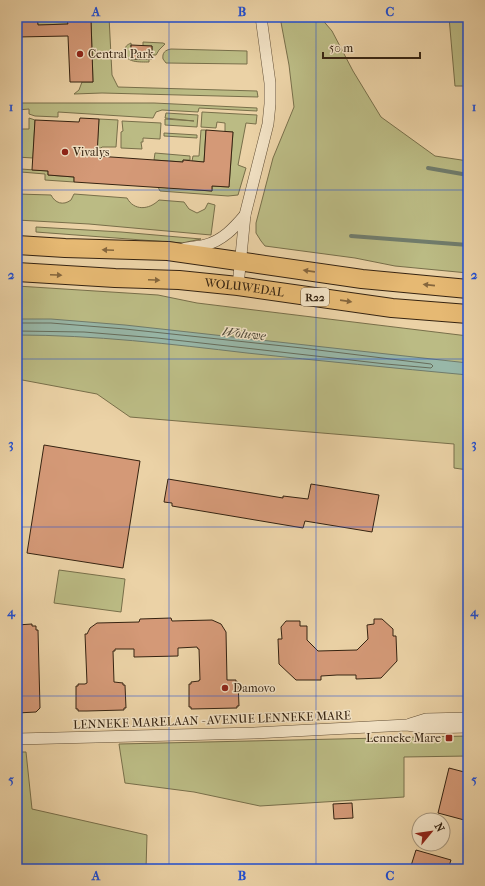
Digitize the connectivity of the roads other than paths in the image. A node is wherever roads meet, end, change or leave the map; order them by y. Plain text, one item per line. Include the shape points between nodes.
1 (261, 17) edge
2 (245, 215) junction
3 (17, 245) edge
4 (168, 251) junction
5 (241, 262) junction
6 (17, 272) edge
7 (238, 286) junction
8 (468, 289) edge
9 (468, 314) edge
10 (468, 718) edge
11 (408, 725) junction
12 (468, 727) edge
13 (17, 739) edge

1 - 2 street via 270,82 270,104 268,124
2 - 4 street via 234,228 217,241
2 - 5 street
4 -> 3 highway, R22
4 - 5 highway, WOLUWEDAL / R22
5 - 7 street
8 -> 5 highway, WOLUWEDAL / R22 via 362,279
6 -> 7 highway, WOLUWEDAL / R22 via 178,280
7 -> 9 highway, WOLUWEDAL / R22 via 392,308
10 - 11 street, LENNEKE MARELAAN - AVENUE LENNEKE MARE via 426,719
11 - 12 street, LENNEKE MARELAAN - AVENUE LENNEKE MARE via 426,728
11 - 13 street, LENNEKE MARELAAN - AVENUE LENNEKE MARE via 254,733

